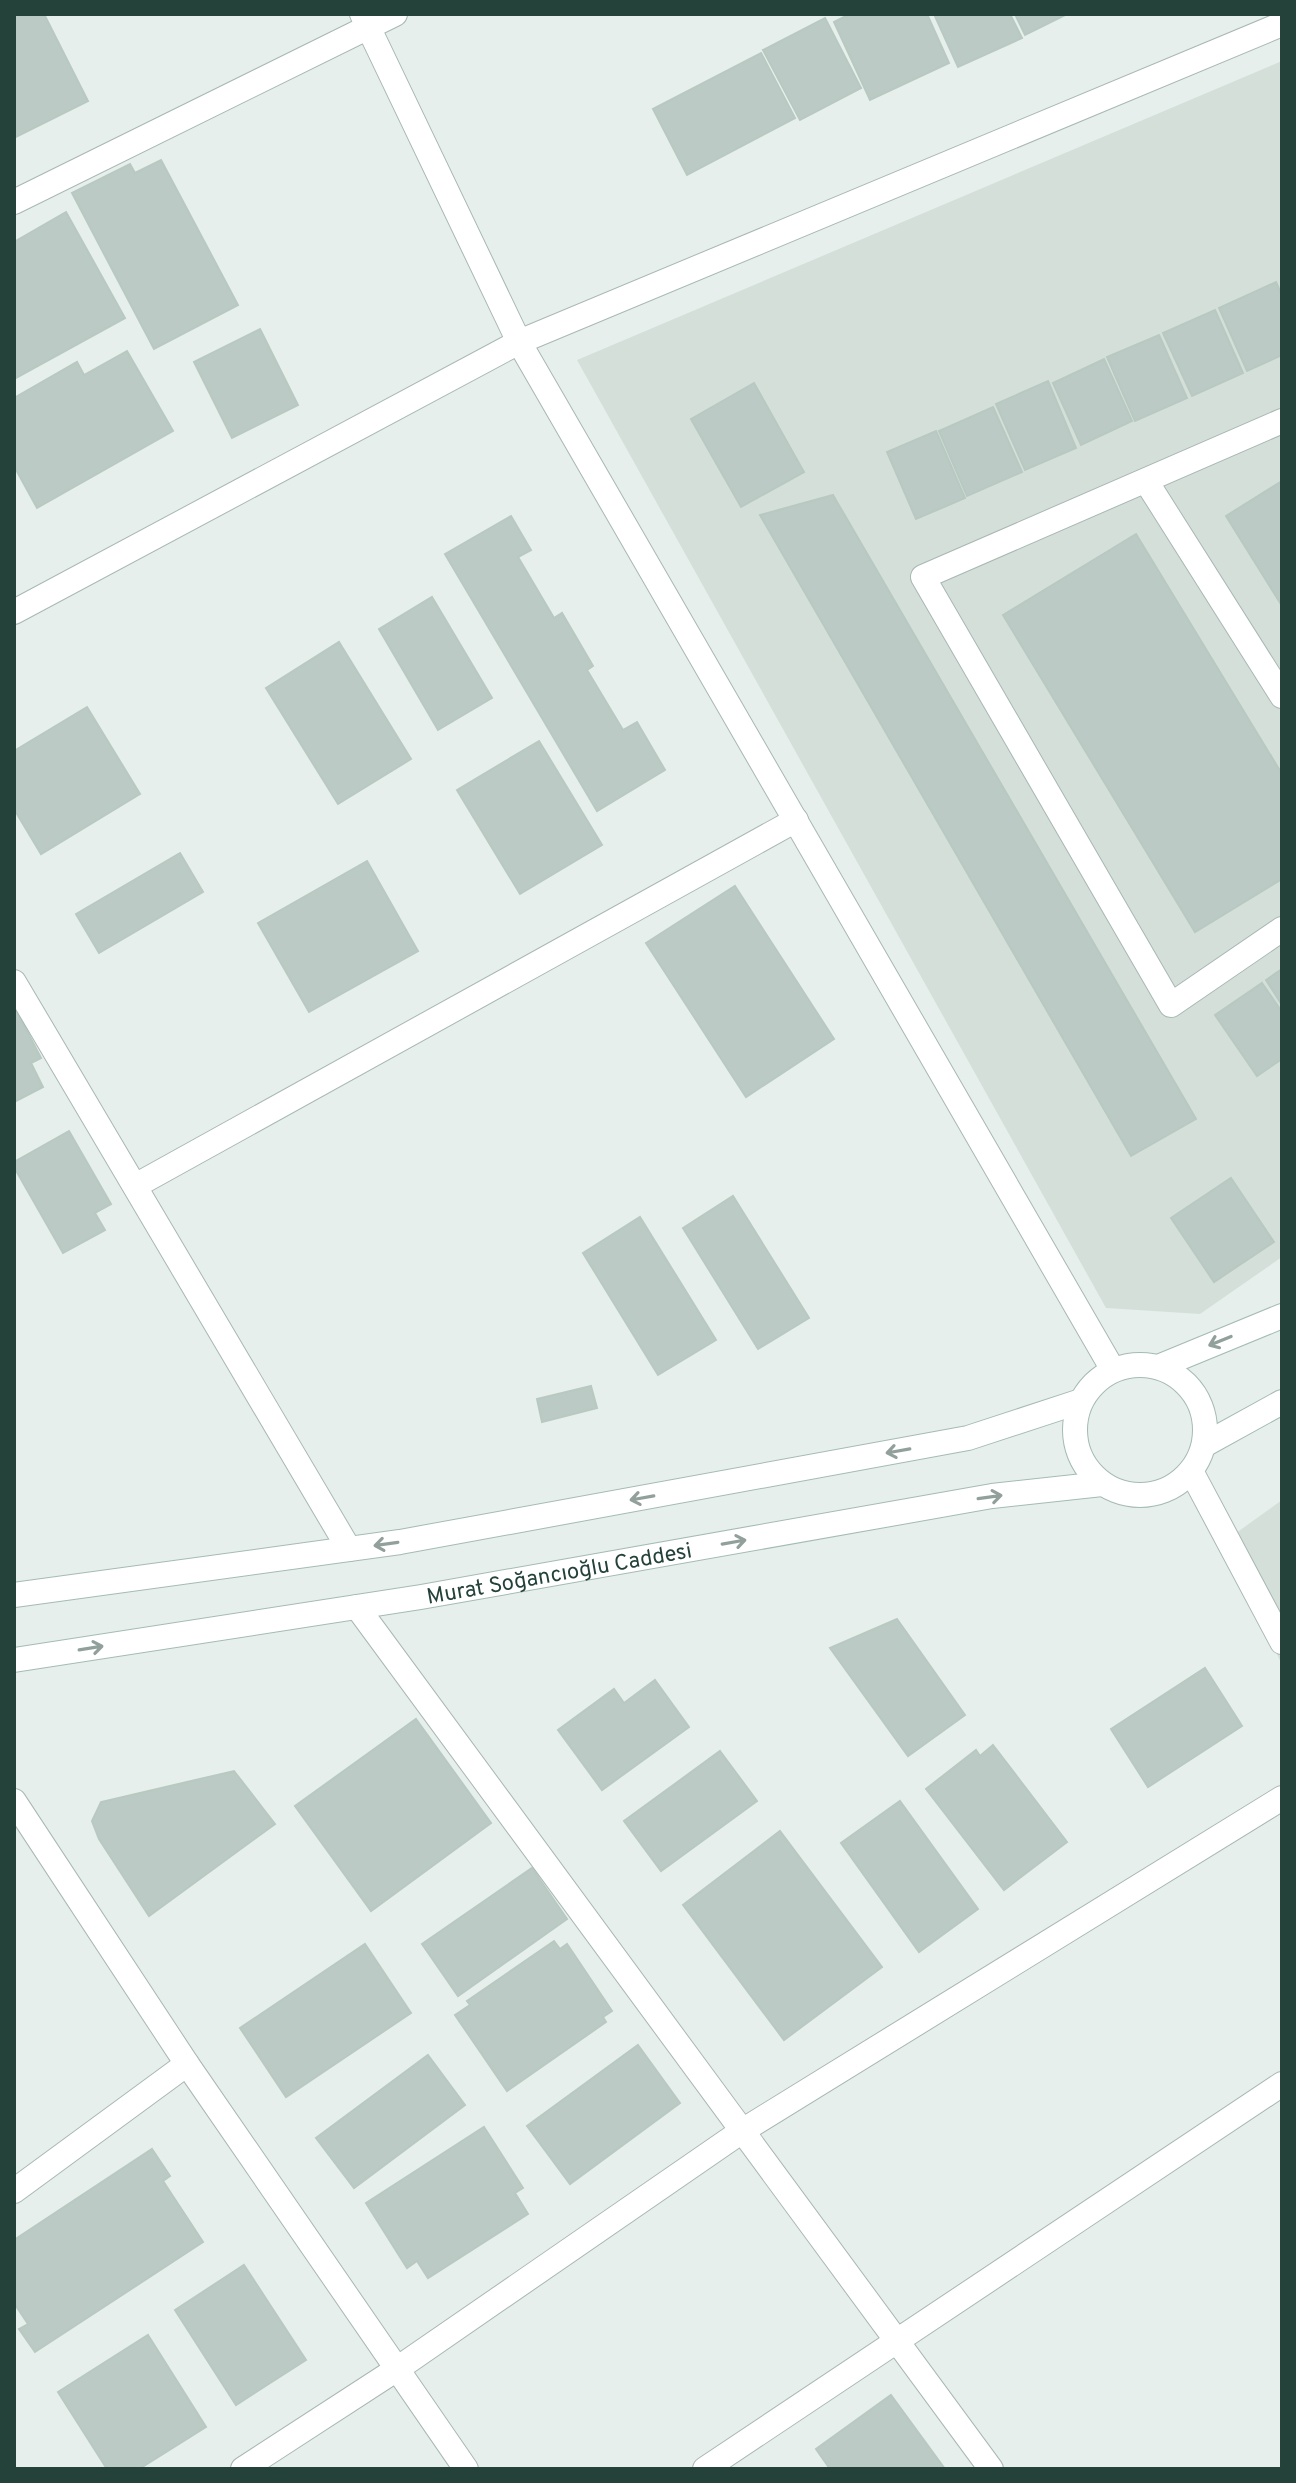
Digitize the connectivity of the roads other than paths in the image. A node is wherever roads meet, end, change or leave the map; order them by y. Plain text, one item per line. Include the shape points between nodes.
1 (395, 14) edge
2 (365, 21) edge
3 (1282, 24) edge
4 (14, 202) edge
5 (519, 342) junction
6 (1282, 421) edge
7 (1146, 481) junction
8 (14, 612) edge
9 (1282, 696) edge
10 (796, 820) junction
11 (1282, 929) edge
12 (14, 982) edge
13 (135, 1186) junction
14 (1282, 1316) edge
15 (1158, 1367) junction
16 (1113, 1370) junction
17 (1081, 1401) junction
18 (1282, 1402) edge
19 (1204, 1445) junction
20 (1191, 1471) junction
21 (1102, 1484) junction
22 (349, 1549) junction
23 (14, 1595) edge
24 (357, 1607) junction
25 (1282, 1642) edge
26 (14, 1660) edge
27 (1282, 1798) edge
28 (14, 1801) edge
29 (187, 2064) junction
30 (1282, 2084) edge
31 (742, 2131) junction
32 (14, 2191) edge
33 (898, 2340) junction
34 (397, 2369) junction
35 (243, 2469) edge
36 (466, 2469) edge
37 (705, 2469) edge
38 (991, 2469) edge

1 - 2 street
2 - 4 street
2 - 5 street
3 - 5 street
5 - 8 street
5 - 10 street
6 - 7 street
7 - 9 street
7 - 11 street via 923,577 1171,1005
10 - 13 street
10 - 16 street
12 - 13 street
13 - 22 street
14 -> 15 street
15 - 16 street
15 - 19 street via 1191,1389 1201,1406
16 - 17 street via 1094,1382
17 - 21 street via 1074,1437 1083,1463
17 -> 22 street via 968,1438
18 - 19 street
19 - 20 street
20 - 21 street via 1177,1484 1149,1495 1120,1493
20 - 25 street
24 -> 21 street, Murat Soğancıoğlu Caddesi via 992,1496
22 - 23 street
26 -> 24 street, Murat Soğancıoğlu Caddesi
24 - 31 street
27 - 31 street
28 - 29 street
29 - 32 street
29 - 34 street
30 - 33 street
31 - 33 street
31 - 34 street
33 - 37 street
33 - 38 street
34 - 35 street
34 - 36 street

